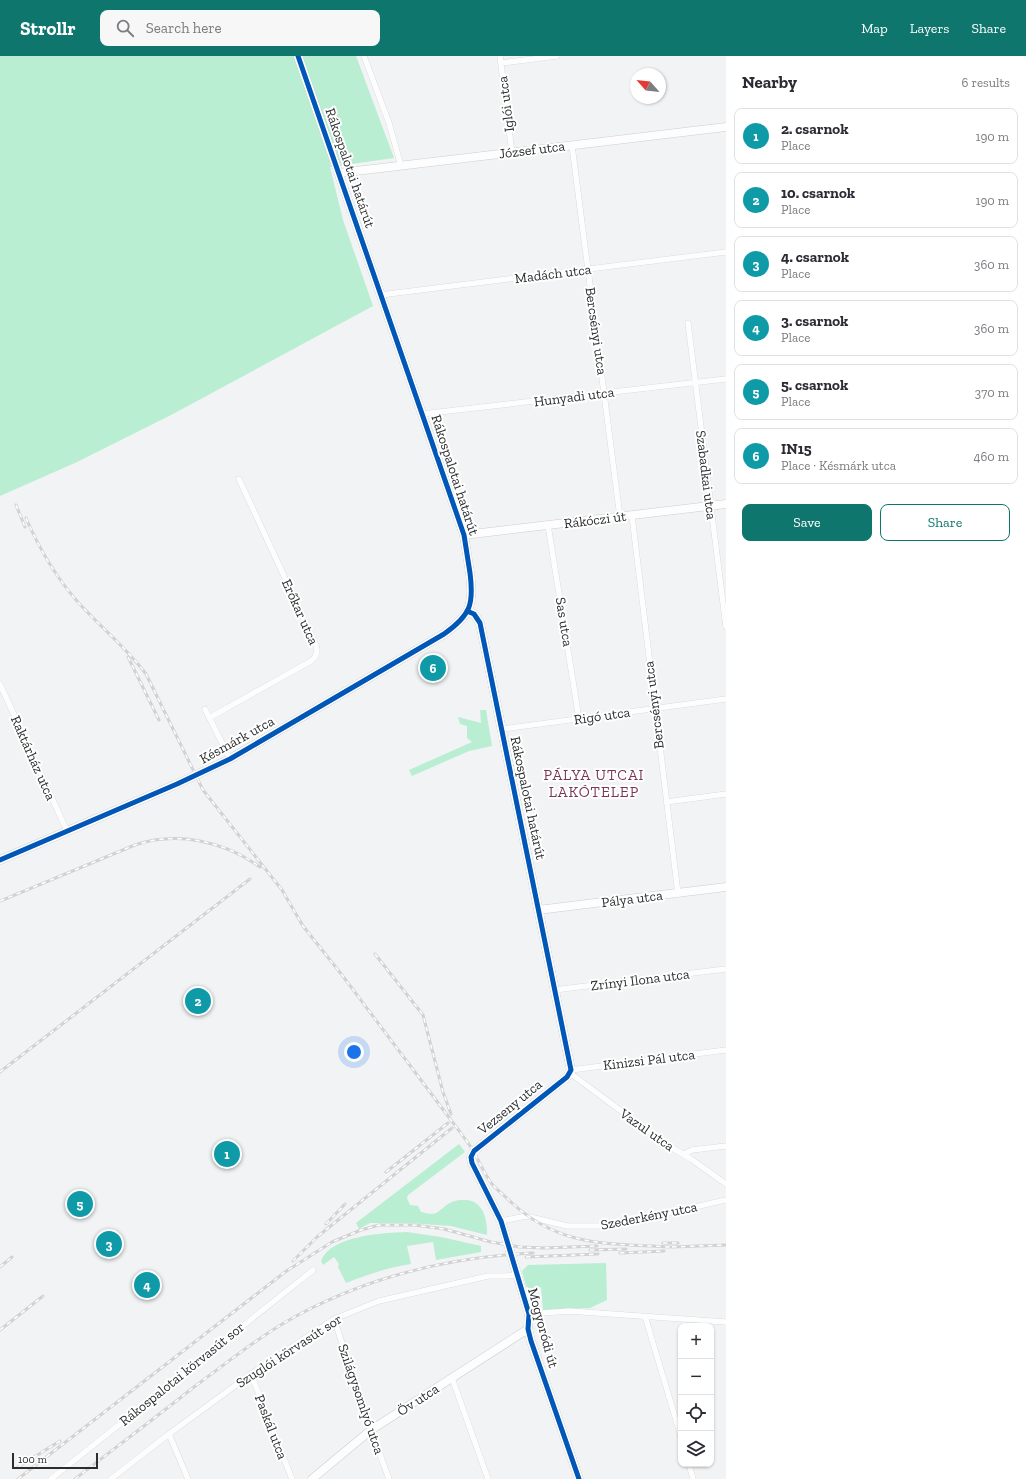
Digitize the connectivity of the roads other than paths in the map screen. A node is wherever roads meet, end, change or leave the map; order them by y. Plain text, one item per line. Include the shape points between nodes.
1 (298, 56) edge
2 (364, 56) edge
3 (500, 56) edge
4 (557, 56) edge
5 (501, 63) junction
6 (726, 127) edge
7 (572, 146) junction
8 (512, 153) junction
9 (401, 166) junction
10 (339, 174) junction
11 (726, 252) edge
12 (588, 270) junction
13 (380, 295) junction
14 (688, 323) dead end
15 (726, 379) edge
16 (694, 383) junction
17 (604, 393) junction
18 (422, 414) junction
19 (239, 479) dead end
20 (726, 504) edge
21 (710, 506) junction
22 (632, 516) junction
23 (620, 517) junction
24 (548, 525) junction
25 (464, 535) junction
26 (467, 611) junction
27 (726, 628) edge
28 (0, 684) edge
29 (726, 699) edge
30 (205, 709) dead end
31 (654, 709) junction
32 (209, 718) junction
33 (579, 719) junction
34 (502, 729) junction
35 (230, 759) junction
36 (726, 794) edge
37 (666, 802) junction
38 (67, 831) junction
39 (0, 860) edge
40 (726, 887) edge
41 (678, 894) junction
42 (538, 910) junction
43 (726, 969) edge
44 (554, 990) junction
45 (726, 1050) edge
46 (570, 1072) junction
47 (726, 1146) edge
48 (684, 1154) junction
49 (472, 1163) joint
50 (726, 1184) edge
51 (726, 1200) edge
52 (500, 1221) junction
53 (313, 1270) dead end
54 (516, 1275) junction
55 (529, 1314) junction
56 (646, 1316) junction
57 (334, 1319) junction
58 (726, 1322) edge
59 (528, 1329) junction
60 (251, 1374) junction
61 (452, 1378) junction
62 (371, 1430) junction
63 (679, 1431) edge
64 (169, 1434) junction
65 (690, 1467) edge
66 (51, 1479) edge
67 (111, 1479) edge
68 (188, 1479) edge
69 (292, 1479) edge
70 (312, 1479) edge
71 (389, 1479) edge
72 (488, 1479) edge
73 (580, 1479) edge
74 (693, 1479) edge

1 - 10 street, Rákospalotai határút
2 - 9 street via 389,123
3 - 5 street, Iglói utca
4 - 5 street
5 - 8 street, Iglói utca
6 - 7 street, József utca
7 - 8 street, József utca
7 - 12 street, Bercsényi utca
8 - 9 street, József utca
9 - 10 street, József utca
10 - 13 street, Rákospalotai határút
11 - 12 street, Madách utca
12 - 13 street, Madách utca
12 - 17 street, Bercsényi utca
13 - 18 street, Rákospalotai határút
14 - 16 street, Szabadkai utca
15 - 16 street, Hunyadi utca
16 - 17 street, Hunyadi utca
16 - 21 street, Szabadkai utca
17 - 18 street, Hunyadi utca
17 - 23 street, Bercsényi utca
18 - 25 street, Rákospalotai határút
19 - 32 street, Erőkar utca via 317,652 311,661
20 - 21 street, Rákóczi út
21 - 22 street, Rákóczi út
21 - 27 street, Szabadkai utca
22 - 23 street, Rákóczi út
22 - 31 street, Bercsényi utca
23 - 24 street, Rákóczi út
24 - 25 street, Rákóczi út
24 - 33 street, Sas utca
25 - 26 street, Rákospalotai határút via 472,588 472,598
26 - 34 street, Rákospalotai határút via 474,614 480,623
26 - 35 street, Késmárk utca via 462,619 444,634
28 - 38 street, Raktárház utca
29 - 31 street, Rigó utca
30 - 32 street
31 - 33 street, Rigó utca
31 - 37 street, Bercsényi utca
32 - 35 street
33 - 34 street, Rigó utca
34 - 42 street, Rákospalotai határút
35 - 38 street, Késmárk utca
36 - 37 street
37 - 41 street, Bercsényi utca
38 - 39 street, Késmárk utca
40 - 41 street, Pálya utca
41 - 42 street, Pálya utca
42 - 44 street, Rákospalotai határút
43 - 44 street, Zrínyi Ilona utca
44 - 46 street, Rákospalotai határút
45 - 46 street, Kinizsi Pál utca
46 - 48 street, Vazul utca via 667,1145
46 - 49 street, Vezseny utca via 474,1152 471,1157
47 - 48 street via 692,1150
48 - 50 street, Vazul utca
49 - 52 street, Mogyoródi út
51 - 52 street, Szederkény utca via 602,1226 567,1226 526,1216
52 - 54 street, Mogyoródi út
53 - 66 street, Rákospalotai körvasút sor
54 - 55 street, Mogyoródi út
54 - 57 street, Szuglói körvasút sor via 488,1276 379,1301
55 - 56 street via 569,1311
55 - 59 street, Mogyoródi út
56 - 58 street
56 - 63 street
57 - 60 street, Szuglói körvasút sor
57 - 62 street, Szilágysomlyó utca
59 - 61 street, Öv utca
59 - 73 street, Mogyoródi út
60 - 64 street, Szuglói körvasút sor
60 - 69 street, Paskál utca
61 - 62 street, Öv utca
61 - 72 street
62 - 70 street, Öv utca
62 - 71 street, Szilágysomlyó utca
64 - 67 street, Szuglói körvasút sor
64 - 68 street
65 - 74 street

